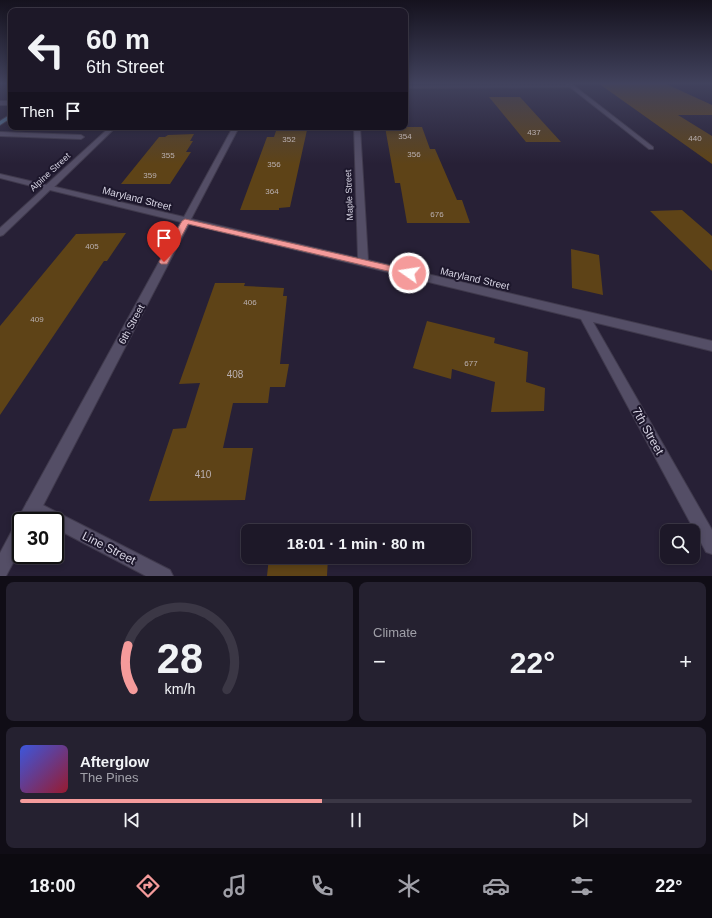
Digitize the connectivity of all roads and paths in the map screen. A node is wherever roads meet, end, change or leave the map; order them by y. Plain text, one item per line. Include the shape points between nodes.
1 (601, 110) edge
2 (110, 130) edge
3 (234, 130) edge
4 (357, 130) edge
5 (0, 134) edge
6 (80, 137) dead end
7 (651, 148) dead end
8 (0, 176) edge
9 (48, 188) junction
10 (185, 221) junction
11 (0, 233) edge
12 (363, 262) junction
13 (584, 315) junction
14 (712, 346) edge
15 (32, 512) edge
16 (64, 530) edge
17 (712, 546) edge
18 (12, 548) edge
19 (0, 570) edge
20 (164, 576) edge

1 - 7 street
2 - 9 street, Alpine Street
3 - 10 street, 6th Street
4 - 12 street, Maple Street
5 - 6 street
8 - 9 street, Maryland Street
9 - 10 street, Maryland Street
9 - 11 street, Alpine Street
10 - 12 street, Maryland Street
10 - 15 street, 6th Street
12 - 13 street, Maryland Street
13 - 14 street, Maryland Street
13 - 17 street, 7th Street
16 - 20 street, Line Street
18 - 19 street

